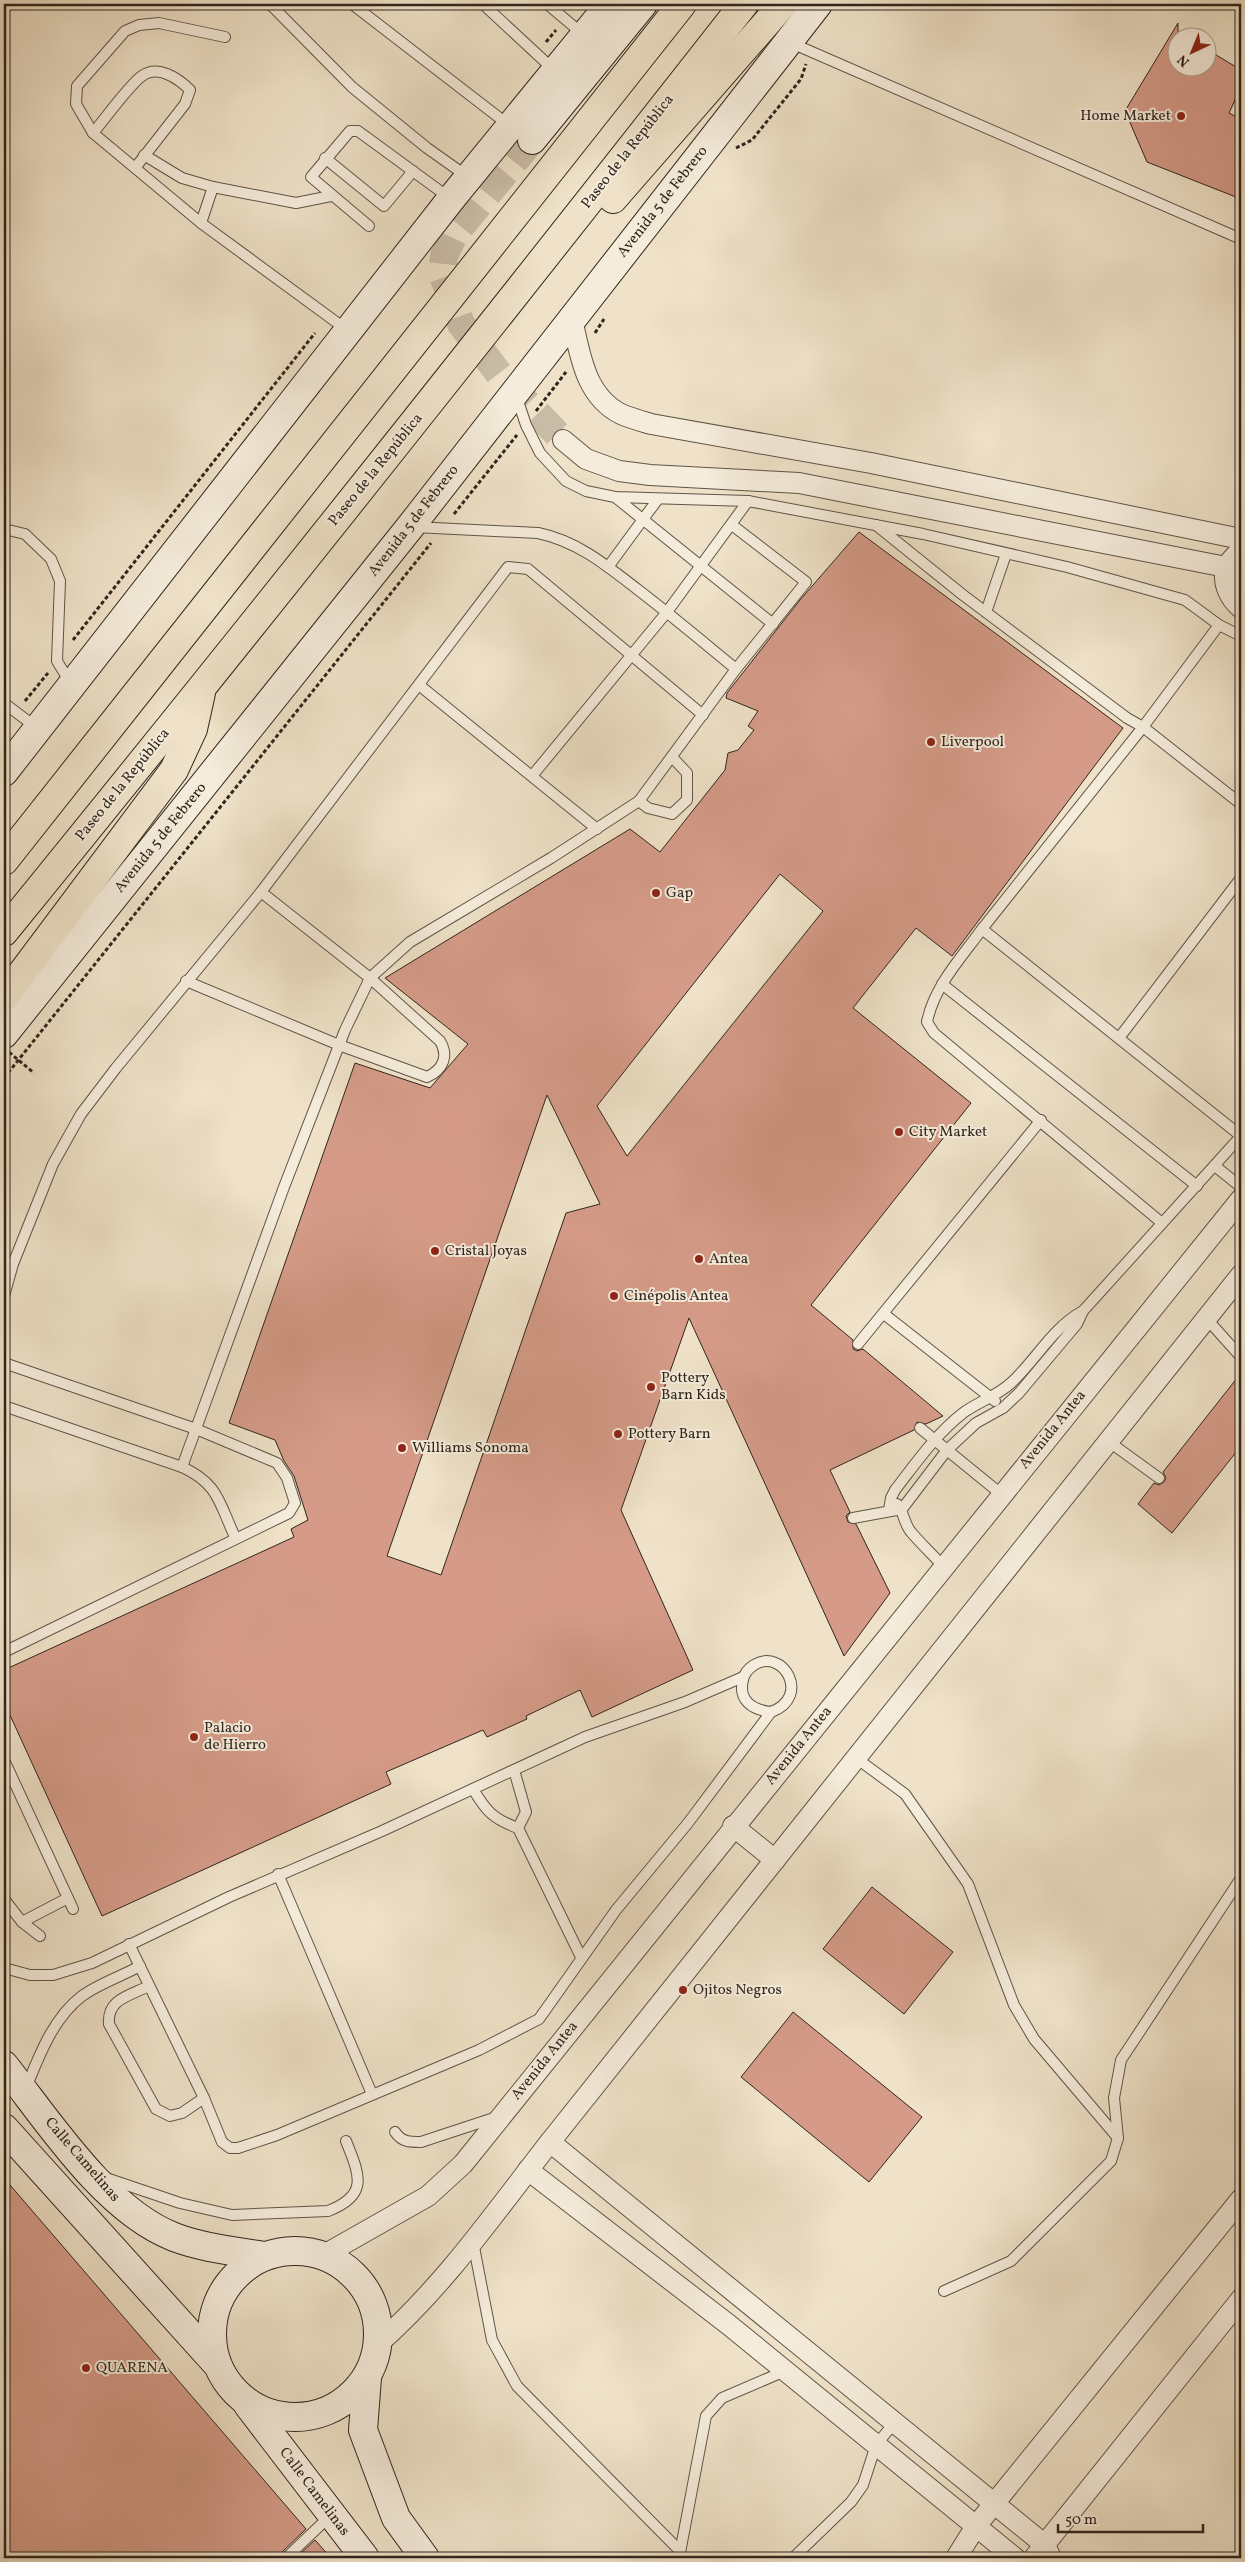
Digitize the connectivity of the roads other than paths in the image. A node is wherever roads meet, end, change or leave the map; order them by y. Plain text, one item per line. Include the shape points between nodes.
1 (270, 4) edge
2 (352, 4) edge
3 (483, 4) edge
4 (547, 4) edge
5 (610, 4) edge
6 (643, 4) edge
7 (682, 4) edge
8 (744, 4) edge
9 (782, 4) edge
10 (818, 4) edge
11 (585, 36) junction
12 (225, 37) dead end
13 (788, 41) junction
14 (556, 73) junction
15 (93, 133) junction
16 (521, 133) junction
17 (144, 155) junction
18 (325, 158) junction
19 (135, 168) junction
20 (413, 171) junction
21 (469, 178) junction
22 (213, 187) junction
23 (332, 196) junction
24 (451, 199) junction
25 (201, 223) junction
26 (370, 226) dead end
27 (1241, 239) edge
28 (529, 279) junction
29 (572, 318) junction
30 (349, 332) junction
31 (515, 392) junction
32 (563, 440) tunnel mouth
33 (615, 497) junction
34 (658, 499) junction
35 (748, 501) junction
36 (642, 519) junction
37 (875, 524) junction
38 (732, 525) junction
39 (410, 527) junction
40 (4, 529) edge
41 (1241, 539) edge
42 (1241, 549) edge
43 (1006, 554) junction
44 (608, 567) junction
45 (702, 567) junction
46 (1234, 569) edge
47 (1241, 608) edge
48 (667, 612) junction
49 (986, 612) junction
50 (773, 624) junction
51 (1220, 625) junction
52 (1241, 636) edge
53 (632, 654) junction
54 (736, 669) junction
55 (72, 685) junction
56 (419, 685) junction
57 (202, 689) junction
58 (4, 703) edge
59 (703, 715) junction
60 (1143, 727) junction
61 (38, 729) junction
62 (672, 757) junction
63 (4, 772) edge
64 (532, 776) junction
65 (639, 801) junction
66 (1241, 804) edge
67 (597, 829) junction
68 (4, 861) edge
69 (1241, 878) edge
70 (260, 892) junction
71 (982, 929) junction
72 (4, 932) edge
73 (370, 978) junction
74 (186, 982) junction
75 (942, 984) junction
76 (4, 997) edge
77 (4, 1034) edge
78 (1119, 1038) junction
79 (339, 1045) junction
80 (1041, 1120) junction
81 (1241, 1136) edge
82 (1215, 1166) junction
83 (1197, 1186) junction
84 (1241, 1187) edge
85 (1241, 1199) edge
86 (1162, 1222) junction
87 (1241, 1274) edge
88 (4, 1296) edge
89 (1083, 1311) junction
90 (884, 1314) junction
91 (1206, 1318) junction
92 (858, 1344) dead end
93 (1241, 1356) edge
94 (4, 1364) edge
95 (992, 1398) junction
96 (4, 1406) edge
97 (1003, 1408) junction
98 (920, 1428) dead end
99 (196, 1429) junction
100 (935, 1440) junction
101 (1108, 1441) junction
102 (947, 1450) junction
103 (182, 1467) junction
104 (1159, 1478) dead end
105 (1001, 1494) junction
106 (891, 1498) junction
107 (902, 1509) junction
108 (889, 1510) junction
109 (853, 1518) dead end
110 (236, 1537) junction
111 (944, 1566) junction
112 (4, 1652) edge
113 (743, 1677) junction
114 (770, 1712) junction
115 (856, 1758) junction
116 (4, 1760) edge
117 (514, 1770) junction
118 (473, 1789) junction
119 (733, 1826) junction
120 (518, 1828) junction
121 (776, 1860) junction
122 (278, 1874) junction
123 (1241, 1878) edge
124 (68, 1898) junction
125 (4, 1899) edge
126 (74, 1909) dead end
127 (22, 1922) junction
128 (40, 1936) dead end
129 (129, 1944) junction
130 (581, 1957) junction
131 (140, 1966) junction
132 (4, 1968) edge
133 (149, 1986) junction
134 (4, 2065) edge
135 (24, 2091) junction
136 (372, 2094) junction
137 (204, 2098) junction
138 (501, 2116) junction
139 (4, 2128) edge
140 (395, 2132) dead end
141 (1118, 2138) junction
142 (346, 2140) dead end
143 (550, 2142) junction
144 (528, 2170) junction
145 (89, 2172) junction
146 (1241, 2199) edge
147 (473, 2242) junction
148 (324, 2255) junction
149 (264, 2256) junction
150 (944, 2291) dead end
151 (1241, 2299) edge
152 (748, 2302) junction
153 (729, 2325) junction
154 (378, 2333) junction
155 (215, 2362) junction
156 (785, 2371) junction
157 (367, 2378) junction
158 (245, 2402) junction
159 (895, 2422) junction
160 (876, 2446) junction
161 (994, 2503) junction
162 (332, 2515) junction
163 (976, 2526) junction
164 (680, 2554) edge
165 (1043, 2554) edge
166 (286, 2558) edge
167 (365, 2558) edge
168 (425, 2558) edge
169 (794, 2558) edge
170 (956, 2558) edge
171 (1015, 2558) edge

1 - 21 lane via 352,87
2 - 16 lane
3 - 14 lane
4 - 11 lane
5 - 11 main road
6 - 16 main road
7 - 68 highway
8 - 28 highway, Paseo de la República
9 - 28 highway via 605,208
10 - 13 main road, Avenida 5 de Febrero
11 - 14 main road
12 - 15 lane via 159,23 139,25 125,31 78,86 76,104
13 - 27 lane
13 - 29 main road, Avenida 5 de Febrero
14 - 16 main road
15 - 17 lane via 142,75 161,72 180,80 190,90 185,104
15 - 19 lane
16 - 21 main road
17 - 19 lane
17 - 22 lane via 182,178
18 - 20 lane via 350,131 358,131
18 - 20 lane via 384,206
18 - 23 lane via 311,177
19 - 25 lane
20 - 24 lane
21 - 24 main road
22 - 23 lane via 296,204
22 - 25 lane
23 - 26 lane
24 - 30 main road
25 - 30 lane
28 - 57 highway, Paseo de la República
29 - 31 main road, Avenida 5 de Febrero
29 - 41 street via 588,379 602,400 621,414 651,424 871,463
30 - 55 main road
31 - 33 lane via 540,453 566,481 586,491
31 - 39 main road, Avenida 5 de Febrero
32 - 46 street via 586,459 619,471 799,482
33 - 34 lane
33 - 36 lane
34 - 35 lane
34 - 36 lane
35 - 37 lane
35 - 38 lane
36 - 44 lane
36 - 45 lane
37 - 43 lane
37 - 49 lane
38 - 45 lane
38 - 50 lane via 806,582
39 - 44 lane via 538,533 579,547
39 - 77 main road, Avenida 5 de Febrero
40 - 55 lane via 25,534 51,559 60,581 57,661
42 - 46 street
43 - 49 lane
43 - 51 lane via 1076,569 1184,600
44 - 48 lane
45 - 48 lane
45 - 50 lane
46 - 47 street via 1226,585 1234,602
48 - 53 lane
48 - 54 lane
49 - 60 lane
50 - 54 lane
51 - 52 lane
51 - 60 lane
53 - 56 lane via 528,569 508,567
53 - 59 lane
53 - 64 lane
54 - 59 lane
55 - 61 main road
56 - 64 lane
56 - 70 lane
57 - 72 highway, Paseo de la República
57 - 76 highway via 193,728 174,770
58 - 61 lane
59 - 62 lane
60 - 66 lane
60 - 71 lane
61 - 63 main road
62 - 65 lane
62 - 65 lane via 687,773 687,800 672,814 648,808
64 - 67 lane
65 - 67 lane
67 - 73 lane via 410,942
69 - 78 lane
70 - 73 lane
70 - 74 lane
71 - 75 lane
71 - 78 lane
73 - 79 lane
73 - 79 lane via 440,1041 445,1059 435,1073 427,1077
74 - 79 lane
74 - 88 lane via 81,1114 53,1164 13,1264
75 - 80 lane via 930,1007 927,1022 934,1033
75 - 83 lane
78 - 81 lane
79 - 99 lane
80 - 86 lane
80 - 90 lane
81 - 82 lane
82 - 83 lane
82 - 84 lane
83 - 86 lane
85 - 105 street, Avenida Antea
86 - 89 lane
87 - 91 street
89 - 95 lane via 1057,1329 1012,1383
89 - 97 lane via 1078,1324
90 - 92 lane
90 - 95 lane
91 - 93 lane
91 - 101 street
94 - 99 lane
95 - 97 lane
95 - 100 lane via 964,1412
96 - 103 lane
97 - 102 lane via 976,1423
98 - 100 lane
99 - 103 lane
99 - 110 lane via 277,1463 293,1492 295,1503 289,1513
100 - 102 lane
100 - 106 lane
101 - 104 lane
101 - 115 street
102 - 105 lane
102 - 107 lane
103 - 110 lane via 211,1485
105 - 111 street, Avenida Antea
106 - 107 lane
106 - 108 lane
107 - 108 lane
107 - 111 lane via 910,1532
108 - 109 lane
110 - 112 lane
111 - 119 street, Avenida Antea
113 - 114 lane via 741,1688 750,1706
113 - 114 lane via 749,1668 768,1661 786,1671 792,1691 788,1701
113 - 117 lane via 685,1702 584,1736
114 - 130 lane via 688,1823
115 - 121 street
115 - 141 lane via 905,1794 968,1884 1014,2005 1034,2039
116 - 124 lane
117 - 118 lane
117 - 120 lane via 526,1812
118 - 120 lane via 485,1810
118 - 122 lane
119 - 121 street
119 - 138 street, Avenida Antea
120 - 130 lane
121 - 143 street
122 - 129 lane
122 - 136 lane
123 - 141 lane via 1121,2060 1114,2098
124 - 126 lane
124 - 127 lane
125 - 127 lane
127 - 128 lane
129 - 131 lane
129 - 132 lane via 73,1970 52,1975 38,1976
130 - 136 lane via 539,2019 479,2050
131 - 133 lane
131 - 135 lane via 82,1996 68,2010 41,2053
133 - 137 lane
133 - 137 lane via 114,2004 108,2012 109,2024 156,2109 170,2116 182,2113
134 - 135 main road, Calle Camelinas
135 - 145 main road, Calle Camelinas
136 - 137 lane via 238,2148 230,2148 222,2142
138 - 140 lane via 421,2142 400,2139
138 - 148 street, Avenida Antea via 463,2164 428,2196
139 - 155 main road
141 - 150 lane via 1111,2161 1011,2261
142 - 145 lane via 358,2171 359,2186 354,2196 328,2211 232,2215 180,2203
143 - 144 street
143 - 152 street
144 - 147 street
144 - 153 street
145 - 149 main road, Calle Camelinas via 118,2203 144,2222 173,2236 202,2245
146 - 161 street
147 - 154 street via 404,2321
147 - 164 lane via 492,2340 517,2386
148 - 149 main road via 294,2250
148 - 154 main road via 344,2266 360,2281 372,2300
149 - 155 main road via 241,2268 224,2288 213,2311 210,2337
151 - 165 street
152 - 153 street
152 - 159 street
153 - 156 street
154 - 157 main road
155 - 158 main road
156 - 160 street
156 - 164 lane via 722,2398 706,2416
157 - 158 main road via 343,2403 312,2417 277,2416
157 - 168 main road via 363,2430 396,2518
158 - 162 main road, Calle Camelinas
159 - 160 lane
159 - 161 street
160 - 163 street
160 - 169 lane via 863,2485 851,2502
161 - 163 street
161 - 165 street
162 - 166 lane
162 - 167 main road, Calle Camelinas
163 - 170 street
163 - 171 street

